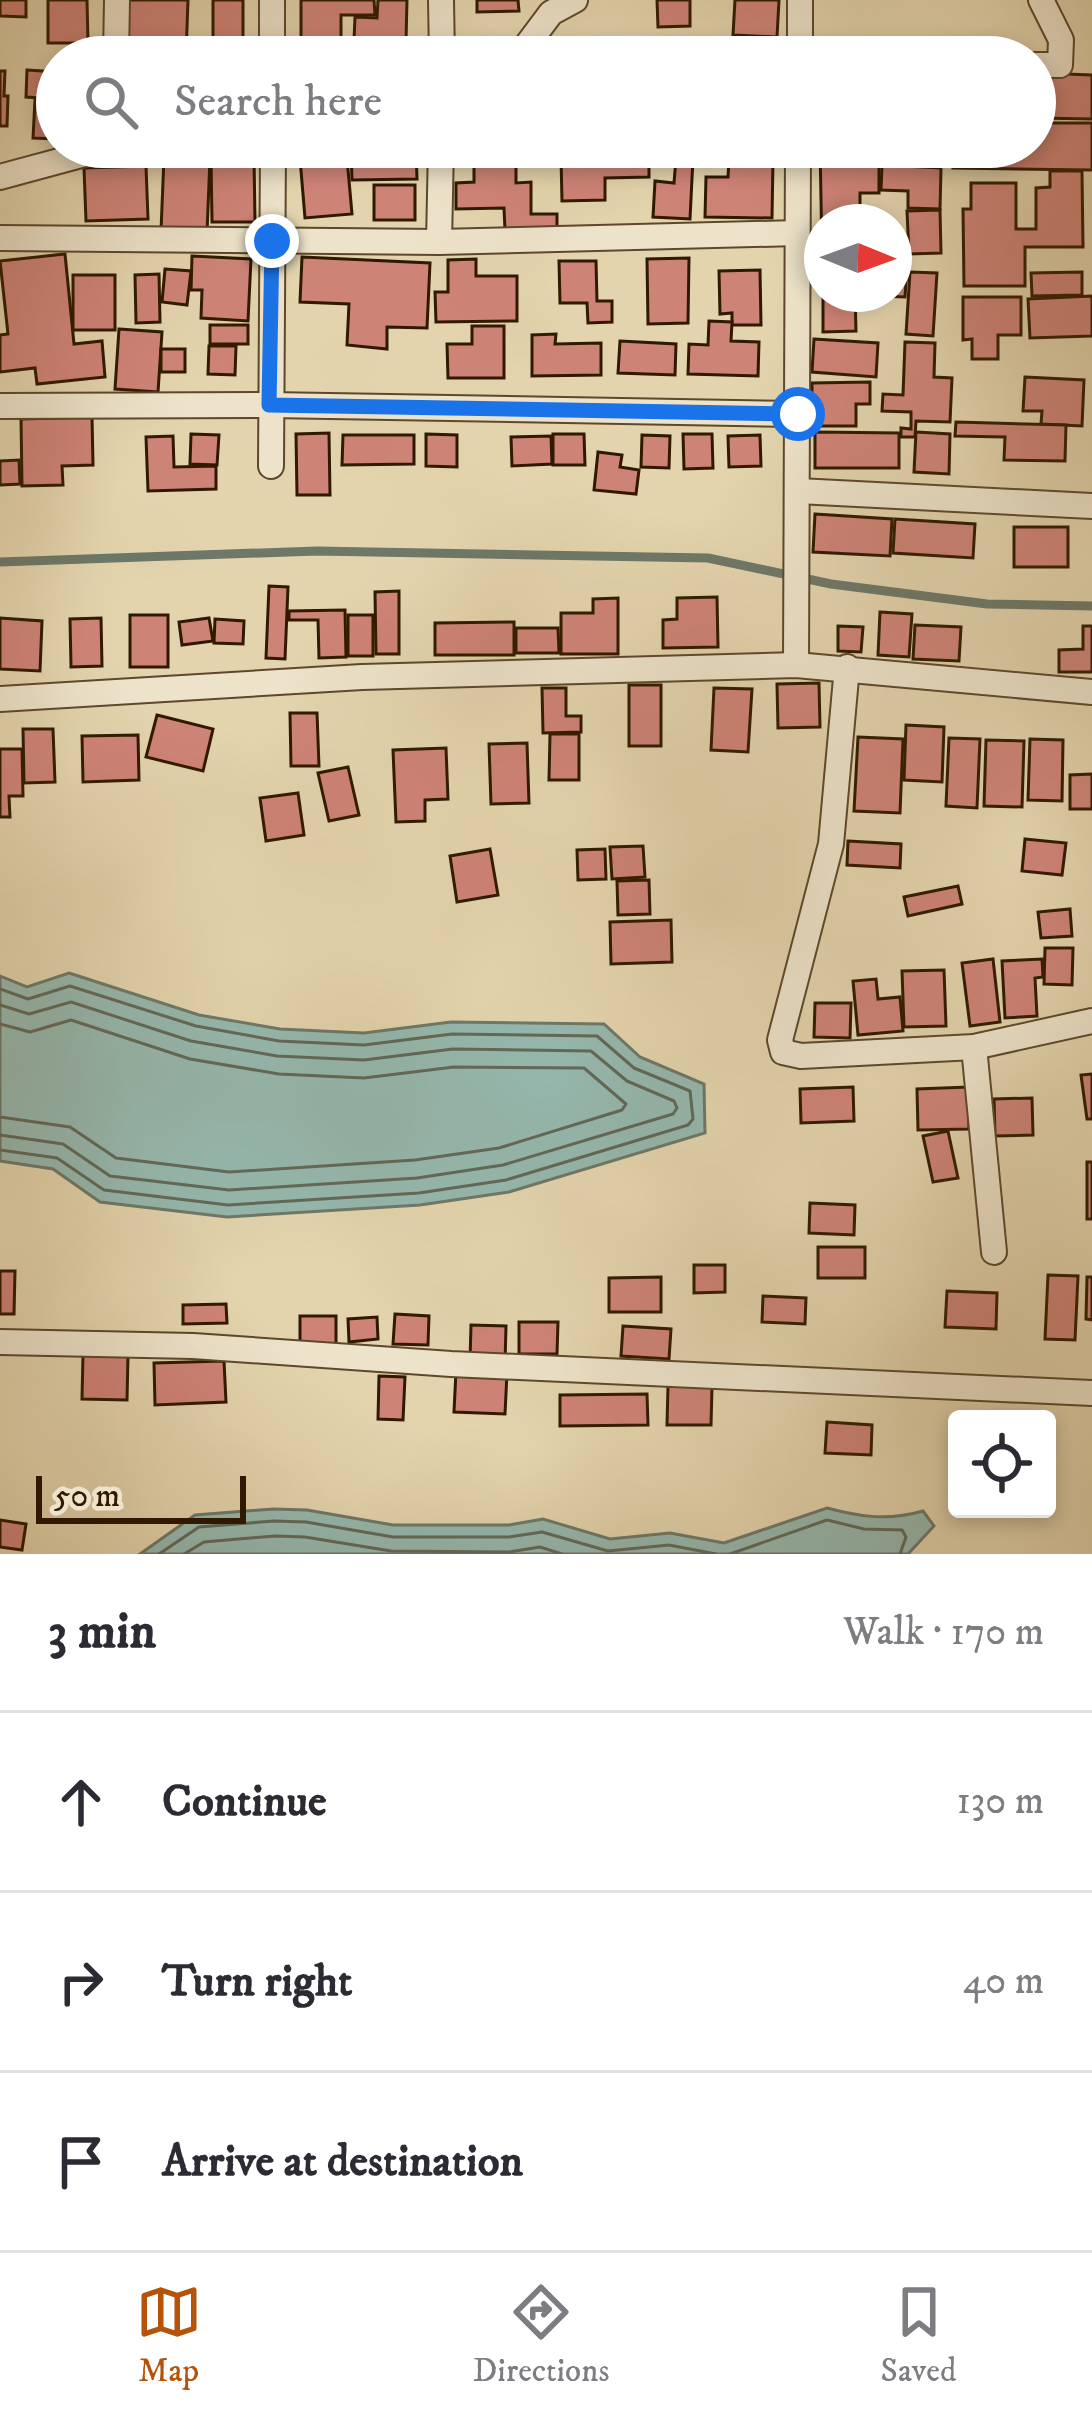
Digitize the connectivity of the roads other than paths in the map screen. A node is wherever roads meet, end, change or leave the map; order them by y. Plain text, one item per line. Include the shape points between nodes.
1 (117, 0) edge
2 (272, 0) edge
3 (441, 0) edge
4 (574, 0) edge
5 (800, 0) edge
6 (1041, 0) edge
7 (116, 36) edge
8 (272, 36) edge
9 (442, 36) edge
10 (534, 36) edge
11 (800, 36) edge
12 (1056, 65) edge
13 (36, 167) edge
14 (273, 168) edge
15 (441, 168) edge
16 (798, 168) edge
17 (0, 177) edge
18 (797, 233) junction
19 (0, 238) edge
20 (272, 241) junction
21 (439, 242) junction
22 (269, 405) junction
23 (0, 406) edge
24 (798, 414) junction
25 (272, 466) dead end
26 (797, 503) junction
27 (1092, 506) edge
28 (796, 652) junction
29 (847, 667) junction
30 (1092, 692) edge
31 (0, 699) edge
32 (1092, 1021) edge
33 (974, 1046) junction
34 (994, 1252) dead end
35 (0, 1342) edge
36 (1092, 1393) edge

1 - 7 street
2 - 8 street
3 - 9 street
4 - 10 street
5 - 11 street
6 - 12 street via 1063,50
13 - 17 street
14 - 20 street
15 - 21 street
16 - 18 street
18 - 21 street
18 - 24 street
19 - 20 street
20 - 21 street
20 - 22 street
22 - 23 street
22 - 24 street
22 - 25 street
24 - 26 street
26 - 27 street
26 - 28 street
28 - 29 street
28 - 31 street
29 - 30 street
29 - 33 street via 831,844 783,1052
32 - 33 street
33 - 34 street
35 - 36 street

